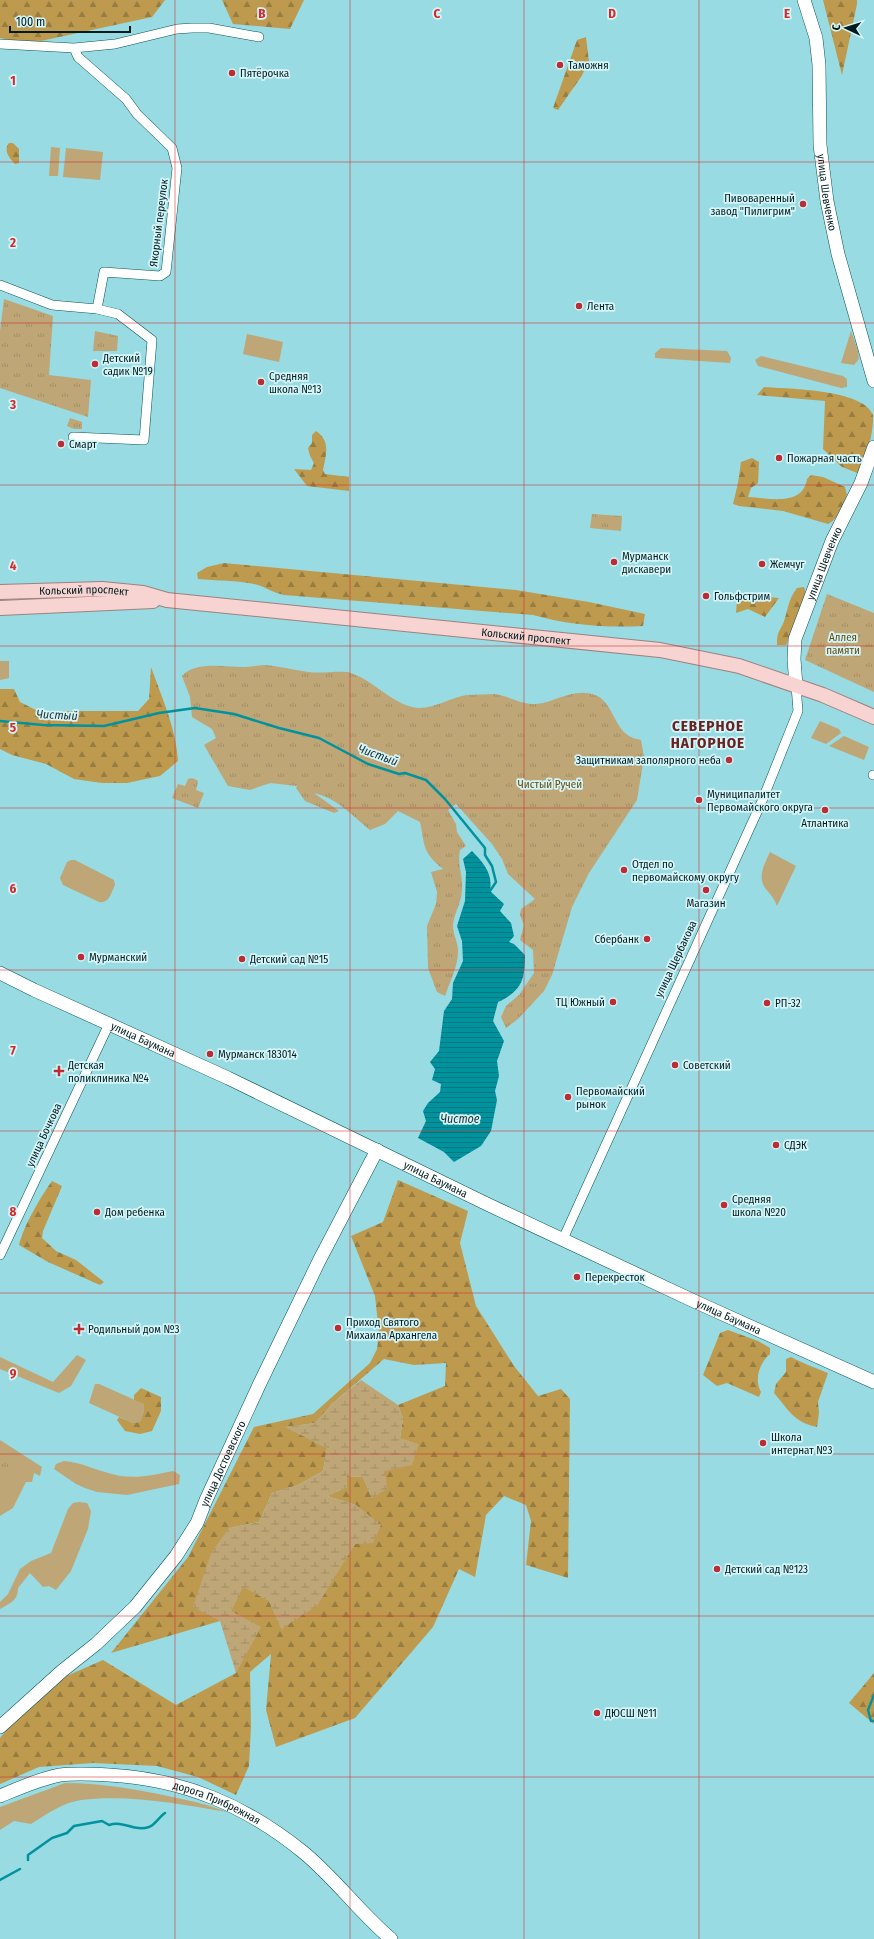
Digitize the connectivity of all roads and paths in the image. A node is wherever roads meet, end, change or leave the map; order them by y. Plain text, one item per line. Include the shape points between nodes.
1 (804, 0) edge
2 (259, 37) dead end
3 (0, 44) edge
4 (74, 48) junction
5 (0, 285) edge
6 (97, 309) junction
7 (874, 381) edge
8 (73, 437) dead end
9 (874, 447) edge
10 (0, 592) edge
11 (102, 596) junction
12 (0, 608) edge
13 (796, 686) junction
14 (874, 717) edge
15 (0, 973) edge
16 (109, 1024) junction
17 (377, 1150) junction
18 (563, 1239) junction
19 (0, 1255) edge
20 (874, 1382) edge
21 (0, 1727) edge
22 (0, 1796) edge
23 (391, 1939) edge

1 - 7 street, улица Шевченко via 816,38 820,145 827,200 838,254
2 - 4 street via 209,28 192,28 176,29 115,44
3 - 4 street
4 - 6 street, Якорный переулок via 78,57 126,99 137,114 172,148 177,168 166,272 160,276 104,272
5 - 6 street via 52,305
6 - 8 street via 118,314 152,340 144,440
9 - 13 street, улица Шевченко via 861,484 830,547 796,639
10 - 11 main road, Кольский проспект
11 - 12 main road, Кольский проспект
11 - 13 main road, Кольский проспект via 167,600 660,650 739,666
13 - 14 main road, Кольский проспект
13 - 18 street, улица Щербакова via 798,711 762,801
15 - 16 street, улица Баумана
16 - 17 street, улица Баумана
16 - 19 street, улица Бочкова
17 - 18 street, улица Баумана
17 - 21 street, улица Достоевского via 319,1261 260,1383 197,1523 176,1556 135,1607
18 - 20 street, улица Баумана via 716,1312
22 - 23 street, дорога Прибрежная via 41,1780 76,1774 125,1776 200,1792 257,1820 303,1852

